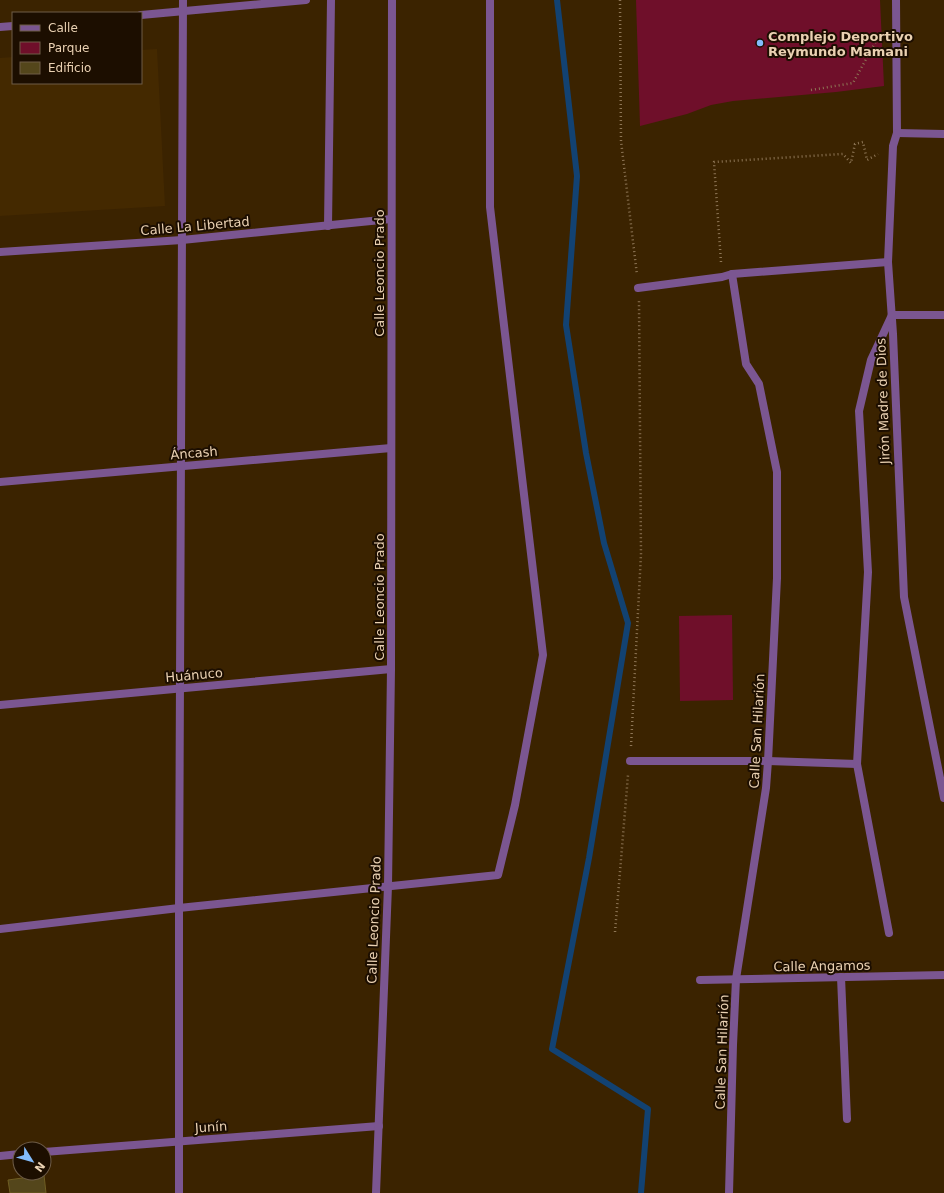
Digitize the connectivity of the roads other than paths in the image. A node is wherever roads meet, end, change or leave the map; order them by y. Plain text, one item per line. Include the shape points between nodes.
1 (183, 0) edge
2 (306, 0) edge
3 (331, 0) edge
4 (392, 0) edge
5 (490, 0) edge
6 (896, 0) edge
7 (183, 11) junction
8 (142, 15) edge
9 (12, 26) edge
10 (0, 27) edge
11 (897, 133) junction
12 (944, 134) edge
13 (391, 219) junction
14 (328, 226) junction
15 (182, 240) junction
16 (0, 252) edge
17 (888, 262) junction
18 (732, 274) junction
19 (638, 288) road end
20 (892, 315) junction
21 (944, 315) edge
22 (391, 448) junction
23 (181, 466) junction
24 (0, 482) edge
25 (391, 669) junction
26 (180, 689) junction
27 (0, 705) edge
28 (630, 761) road end
29 (768, 761) junction
30 (856, 764) junction
31 (944, 798) edge
32 (388, 886) junction
33 (179, 908) junction
34 (0, 929) edge
35 (889, 933) dead end
36 (944, 975) edge
37 (842, 977) junction
38 (736, 979) junction
39 (700, 980) dead end
40 (847, 1119) dead end
41 (379, 1126) junction
42 (179, 1142) junction
43 (52, 1151) edge
44 (12, 1155) edge
45 (0, 1156) edge
46 (179, 1193) edge
47 (376, 1193) edge
48 (730, 1193) edge

1 - 7 street
2 - 7 street
3 - 14 street
4 - 13 street, Calle Leoncio Prado
5 - 32 street via 490,207 543,655 515,805 498,876
6 - 11 street, Jirón Madre de Dios
7 - 8 street
7 - 15 street
9 - 10 street
11 - 12 street
11 - 17 street, Jirón Madre de Dios via 893,146
13 - 14 street, Calle La Libertad
13 - 22 street, Calle Leoncio Prado
14 - 15 street, Calle La Libertad
15 - 16 street, Calle La Libertad
15 - 23 street
17 - 18 street
17 - 20 street, Jirón Madre de Dios
18 - 19 street
18 - 29 street, Calle San Hilarión via 746,364 758,384 777,472 777,578
20 - 21 street
20 - 30 street via 871,360 859,411 868,572
20 - 31 street, Jirón Madre de Dios via 904,597
22 - 23 street, Áncash
22 - 25 street, Calle Leoncio Prado
23 - 24 street, Áncash
23 - 26 street
25 - 26 street, Huánuco
25 - 32 street, Calle Leoncio Prado
26 - 27 street, Huánuco
26 - 33 street
28 - 29 street
29 - 30 street
29 - 38 street, Calle San Hilarión
30 - 35 street
32 - 33 street
32 - 41 street, Calle Leoncio Prado
33 - 34 street
33 - 42 street
36 - 37 street, Calle Angamos
37 - 38 street, Calle Angamos
37 - 40 street
38 - 39 street, Calle Angamos
38 - 48 street, Calle San Hilarión
41 - 42 street, Junín
41 - 47 street, Calle Leoncio Prado
42 - 43 street, Junín
42 - 46 street
44 - 45 street

